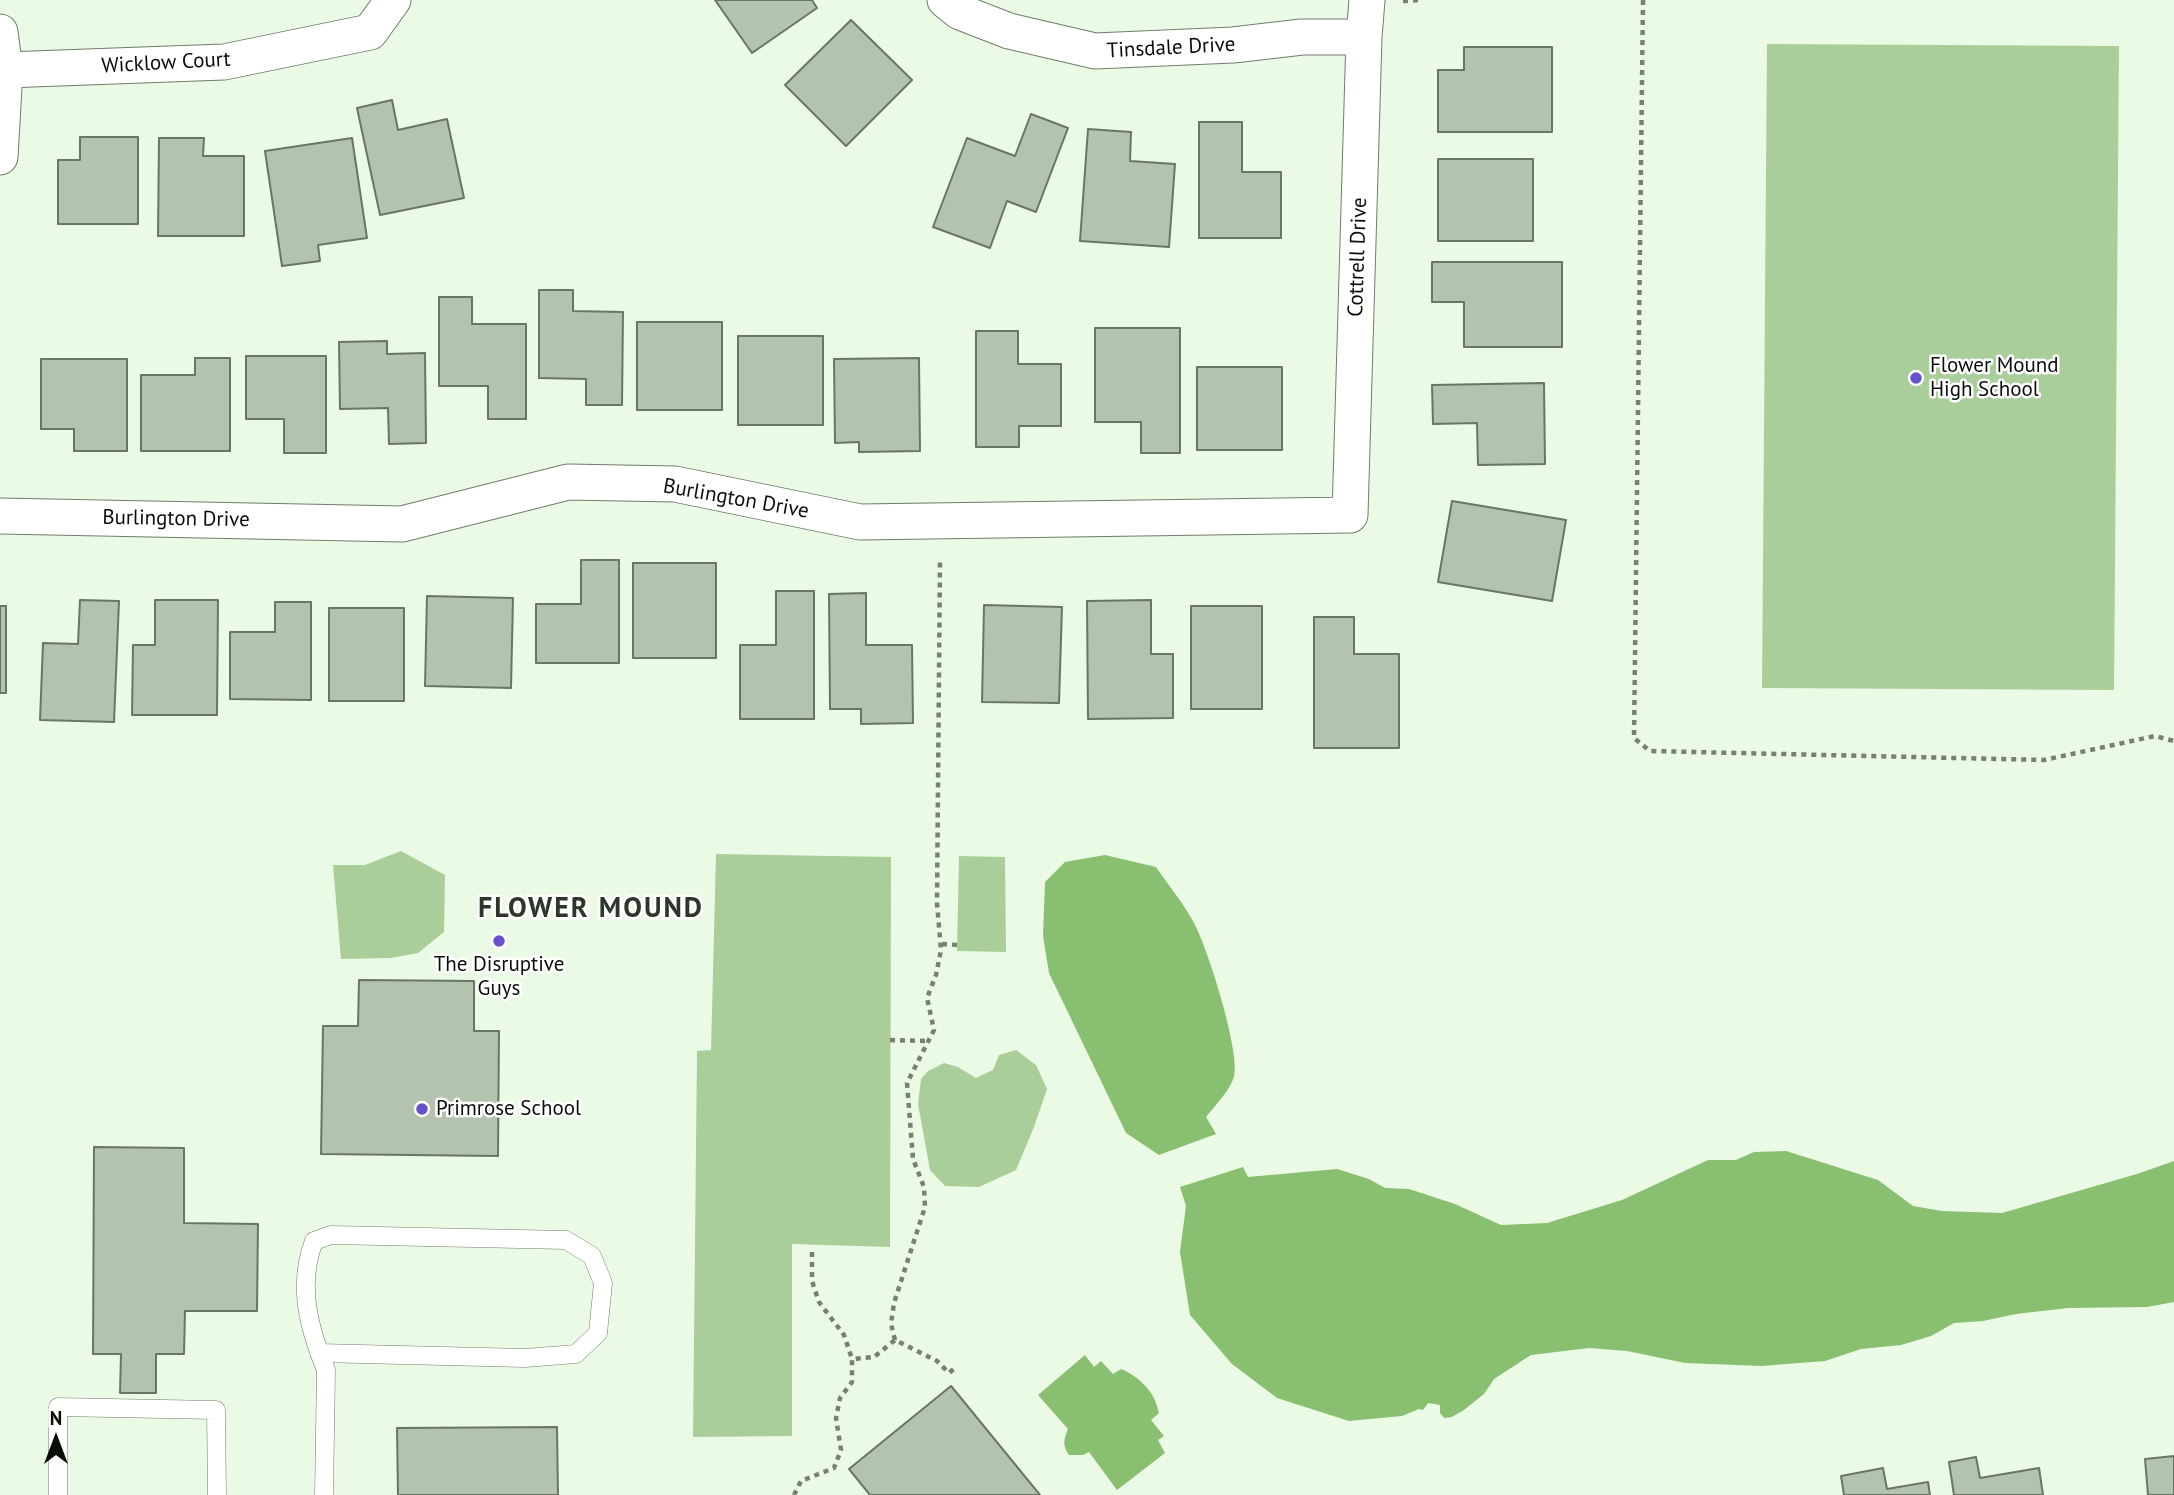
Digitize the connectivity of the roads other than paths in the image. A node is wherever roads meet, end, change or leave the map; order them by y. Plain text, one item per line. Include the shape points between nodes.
1 (393, 0) edge
2 (945, 0) edge
3 (1367, 0) edge
4 (0, 32) edge
5 (1364, 37) junction
6 (5, 70) junction
7 (0, 157) edge
8 (1350, 515) joint
9 (0, 516) edge
10 (319, 1353) junction
11 (58, 1495) edge
12 (217, 1495) edge
13 (324, 1495) edge

1 - 6 street, Wicklow Court via 370,32 225,62
2 - 5 street, Tinsdale Drive via 960,12 1009,31 1095,51
3 - 5 street, Cottrell Drive
4 - 6 street
5 - 8 street, Cottrell Drive
6 - 7 street
8 - 9 street, Burlington Drive via 860,522 675,484 568,482 401,524
10 - 10 lane via 305,1299 309,1254 314,1241 331,1235 566,1240 592,1256 603,1283 598,1333 576,1354 525,1359
10 - 13 lane via 326,1370
11 - 12 lane via 58,1407 216,1410

